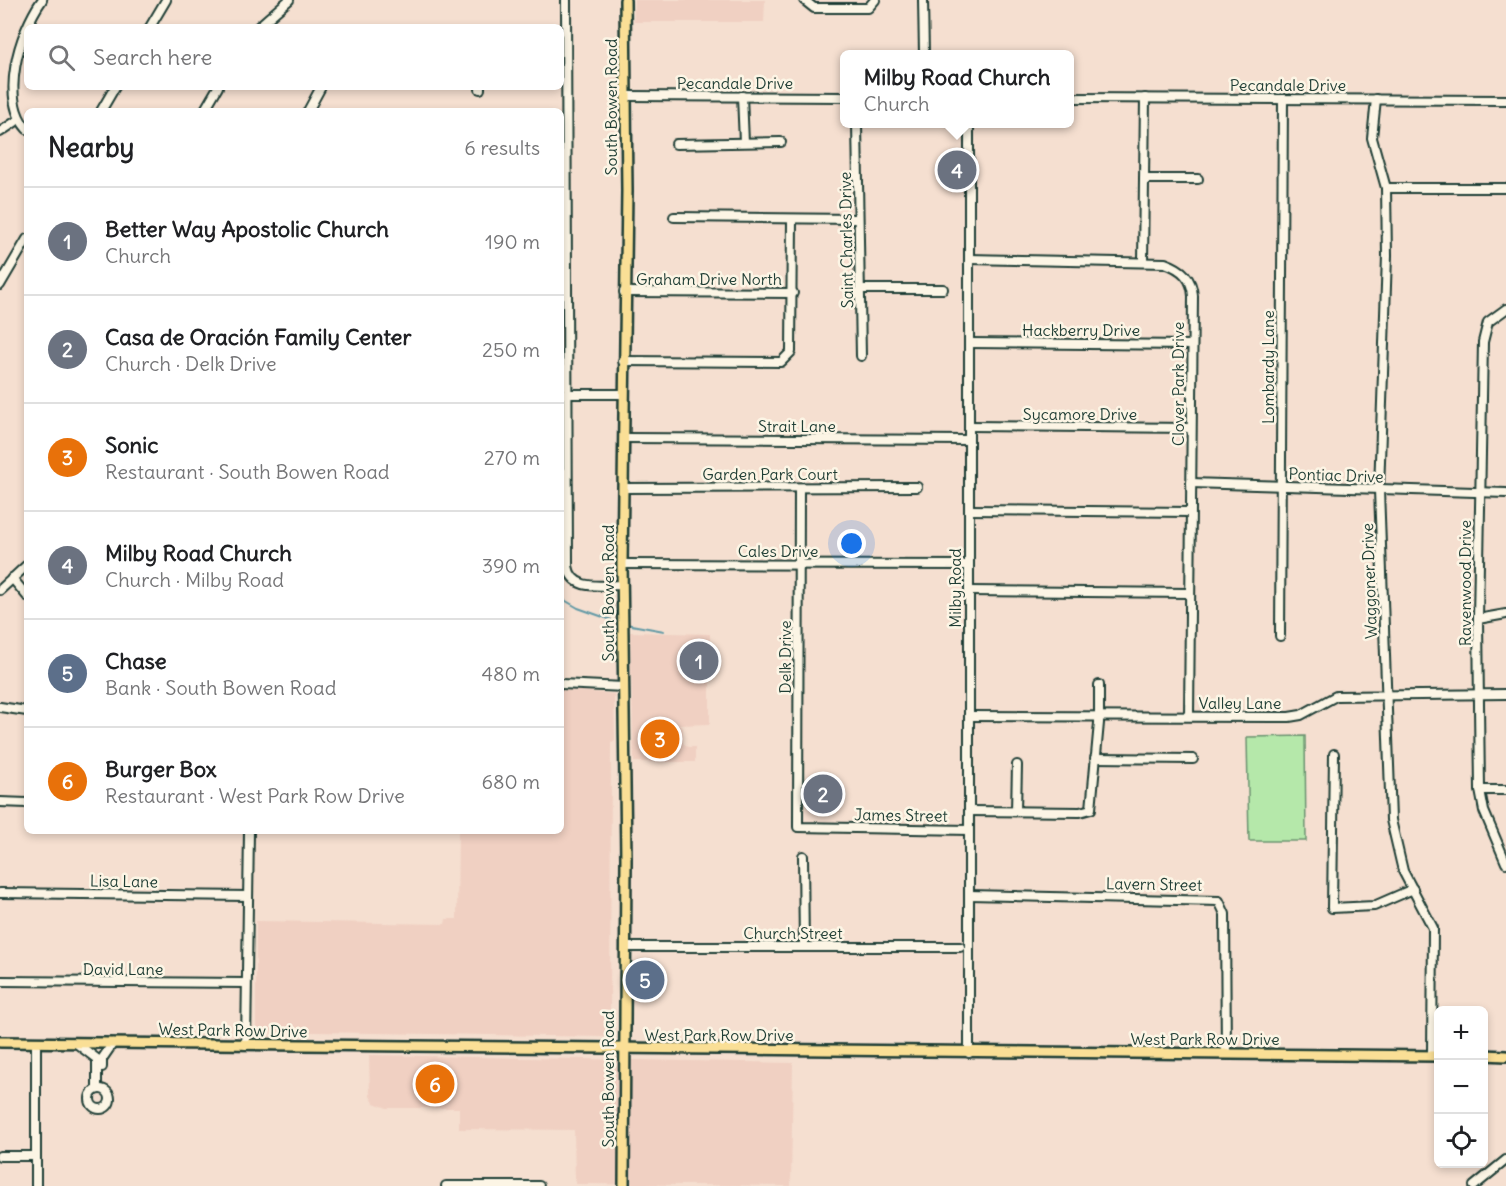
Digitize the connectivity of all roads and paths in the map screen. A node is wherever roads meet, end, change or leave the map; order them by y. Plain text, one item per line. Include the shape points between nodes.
1 (42, 0) edge
2 (166, 0) edge
3 (289, 0) edge
4 (566, 0) edge
5 (625, 0) edge
6 (875, 0) edge
7 (923, 0) edge
8 (805, 2) edge
9 (26, 24) edge
10 (152, 24) edge
11 (261, 24) edge
12 (24, 26) edge
13 (924, 50) edge
14 (564, 63) edge
15 (4, 88) dead end
16 (113, 90) edge
17 (216, 90) edge
18 (319, 90) edge
19 (626, 96) junction
20 (742, 96) junction
21 (840, 97) edge
22 (5, 98) dead end
23 (1074, 98) edge
24 (1145, 98) junction
25 (1283, 99) junction
26 (1376, 99) junction
27 (1506, 100) edge
28 (102, 108) edge
29 (206, 108) edge
30 (310, 108) edge
31 (15, 122) junction
32 (24, 127) edge
33 (857, 128) edge
34 (969, 128) edge
35 (0, 132) edge
36 (781, 141) dead end
37 (744, 142) junction
38 (676, 144) dead end
39 (1144, 178) junction
40 (1198, 179) dead end
41 (1386, 188) junction
42 (1506, 188) edge
43 (564, 196) edge
44 (674, 217) dead end
45 (857, 219) junction
46 (792, 220) junction
47 (24, 244) edge
48 (969, 259) junction
49 (1143, 262) junction
50 (1, 283) edge
51 (861, 289) junction
52 (943, 289) dead end
53 (624, 292) junction
54 (793, 293) junction
55 (1506, 309) edge
56 (969, 343) junction
57 (1192, 345) junction
58 (861, 356) dead end
59 (623, 361) junction
60 (564, 394) edge
61 (624, 394) junction
62 (969, 426) junction
63 (1191, 428) junction
64 (625, 438) junction
65 (969, 440) junction
66 (1191, 483) junction
67 (1280, 486) junction
68 (917, 487) dead end
69 (623, 488) junction
70 (799, 488) junction
71 (1379, 490) junction
72 (1480, 492) junction
73 (1506, 493) edge
74 (969, 510) junction
75 (1190, 512) junction
76 (622, 564) junction
77 (799, 564) junction
78 (969, 565) junction
79 (24, 568) edge
80 (12, 578) junction
81 (622, 585) junction
82 (0, 590) edge
83 (969, 591) junction
84 (24, 592) edge
85 (1189, 593) junction
86 (1506, 614) edge
87 (1478, 620) junction
88 (1280, 636) dead end
89 (564, 684) edge
90 (1099, 685) dead end
91 (624, 687) junction
92 (1479, 693) junction
93 (1386, 694) junction
94 (1506, 694) edge
95 (0, 707) edge
96 (24, 711) edge
97 (1099, 715) junction
98 (969, 716) junction
99 (1189, 716) junction
100 (1334, 753) dead end
101 (1095, 758) junction
102 (1193, 759) dead end
103 (1017, 765) dead end
104 (1480, 790) junction
105 (1506, 790) edge
106 (0, 802) edge
107 (24, 803) edge
108 (969, 811) junction
109 (1016, 811) junction
110 (798, 827) joint
111 (969, 830) junction
112 (249, 834) edge
113 (803, 856) dead end
114 (1506, 863) edge
115 (1413, 889) junction
116 (0, 893) edge
117 (969, 895) junction
118 (248, 896) junction
119 (625, 946) junction
120 (804, 947) junction
121 (960, 947) dead end
122 (0, 981) edge
123 (246, 983) junction
124 (1434, 1006) edge
125 (0, 1042) edge
126 (36, 1042) junction
127 (76, 1043) junction
128 (113, 1043) junction
129 (246, 1045) junction
130 (623, 1049) junction
131 (969, 1053) junction
132 (1226, 1054) junction
133 (1488, 1055) edge
134 (1434, 1056) edge
135 (1506, 1056) edge
136 (99, 1059) junction
137 (100, 1089) dead end
138 (0, 1156) edge
139 (36, 1156) junction
140 (1506, 1160) edge
141 (36, 1186) edge
142 (446, 1186) edge
143 (520, 1186) edge
144 (539, 1186) edge
145 (624, 1186) edge
146 (1474, 1186) edge

1 - 9 street
2 - 10 street
3 - 11 street
4 - 14 street
5 - 19 main road, South Bowen Road
6 - 8 street via 868,8 814,8
7 - 13 street
12 - 15 street via 7,59
14 - 43 street
16 - 28 street
17 - 29 street
18 - 30 street
19 - 20 street, Pecandale Drive
19 - 53 main road, South Bowen Road
20 - 21 street, Pecandale Drive
20 - 37 street
22 - 31 street
23 - 24 street, Pecandale Drive
24 - 25 street, Pecandale Drive
24 - 39 street
25 - 26 street, Pecandale Drive
25 - 67 street, Lombardy Lane
26 - 27 street, Pecandale Drive
26 - 41 street, Waggoner Drive via 1372,138
31 - 32 street
31 - 35 street
33 - 45 street, Saint Charles Drive
34 - 48 street, Milby Road
36 - 37 street
37 - 38 street
39 - 40 street
39 - 49 street
41 - 42 street
41 - 71 street, Waggoner Drive
43 - 60 street
44 - 46 street
45 - 46 street
45 - 51 street, Saint Charles Drive
46 - 54 street
47 - 50 street
48 - 49 street, Clover Park Drive
48 - 56 street, Milby Road
49 - 57 street, Clover Park Drive via 1175,266 1189,278
51 - 52 street
51 - 58 street, Saint Charles Drive
53 - 54 street, Graham Drive North
53 - 59 main road, South Bowen Road
54 - 59 street via 791,352 781,362
55 - 72 street, Ravenwood Drive via 1492,316 1483,336
56 - 57 street, Hackberry Drive
56 - 62 street, Milby Road
57 - 63 street, Clover Park Drive
59 - 61 main road, South Bowen Road
60 - 61 street
60 - 81 street via 570,577 584,585
61 - 64 main road, South Bowen Road
62 - 63 street, Sycamore Drive
62 - 65 street, Milby Road
63 - 66 street, Clover Park Drive
64 - 65 street, Strait Lane
64 - 69 main road, South Bowen Road
65 - 74 street, Milby Road
66 - 67 street, Pontiac Drive
66 - 75 street, Clover Park Drive
67 - 71 street, Pontiac Drive
67 - 88 street, Lombardy Lane
68 - 70 street, Garden Park Court
69 - 70 street, Garden Park Court
69 - 76 main road, South Bowen Road
70 - 77 street, Delk Drive
71 - 72 street, Pontiac Drive
71 - 93 street, Waggoner Drive
72 - 73 street, Pontiac Drive
72 - 87 street, Ravenwood Drive
74 - 75 street
74 - 78 street, Milby Road
75 - 85 street, Clover Park Drive
76 - 77 street, Cales Drive
76 - 81 main road, South Bowen Road
77 - 78 street, Cales Drive
77 - 110 street, Delk Drive
78 - 83 street, Milby Road
79 - 80 street
80 - 82 street
80 - 84 street
81 - 91 main road, South Bowen Road
83 - 85 street
83 - 98 street, Milby Road
85 - 99 street, Clover Park Drive
86 - 87 street
87 - 92 street, Ravenwood Drive
89 - 91 street
90 - 97 street
91 - 119 main road, South Bowen Road
92 - 93 street, Valley Lane
92 - 94 street, Valley Lane
92 - 104 street, Ravenwood Drive
93 - 99 street, Valley Lane via 1336,696 1301,715 1289,717
93 - 115 street, Waggoner Drive via 1391,820 1402,871
95 - 96 street
97 - 98 street, Valley Lane
97 - 99 street, Valley Lane
97 - 101 street
98 - 108 street, Milby Road
100 - 115 street via 1332,908 1374,906
101 - 102 street
101 - 109 street via 1089,810
103 - 109 street
104 - 105 street
104 - 114 street, Ravenwood Drive via 1490,828
106 - 107 street
108 - 109 street
108 - 111 street, Milby Road
110 - 111 street, James Street
111 - 117 street, Milby Road
112 - 118 street
113 - 120 street
115 - 124 street, Waggoner Drive via 1433,928
116 - 118 street, Lisa Lane
117 - 131 street, Milby Road
117 - 132 street, Lavern Street via 1219,901 1225,914
118 - 123 street
119 - 120 street, Church Street
119 - 130 main road, South Bowen Road
120 - 121 street, Church Street
122 - 123 street, David Lane
123 - 129 street
125 - 126 main road, West Park Row Drive
126 - 127 main road, West Park Row Drive
126 - 139 street
127 - 128 main road, West Park Row Drive
127 - 136 street
128 - 129 main road, West Park Row Drive
128 - 136 street
129 - 130 main road, West Park Row Drive
130 - 131 main road, West Park Row Drive
130 - 145 main road, South Bowen Road
131 - 132 main road, West Park Row Drive
132 - 134 main road, West Park Row Drive
133 - 135 main road
136 - 137 street
138 - 139 street
139 - 141 street
140 - 146 street
142 - 143 street
143 - 144 street

